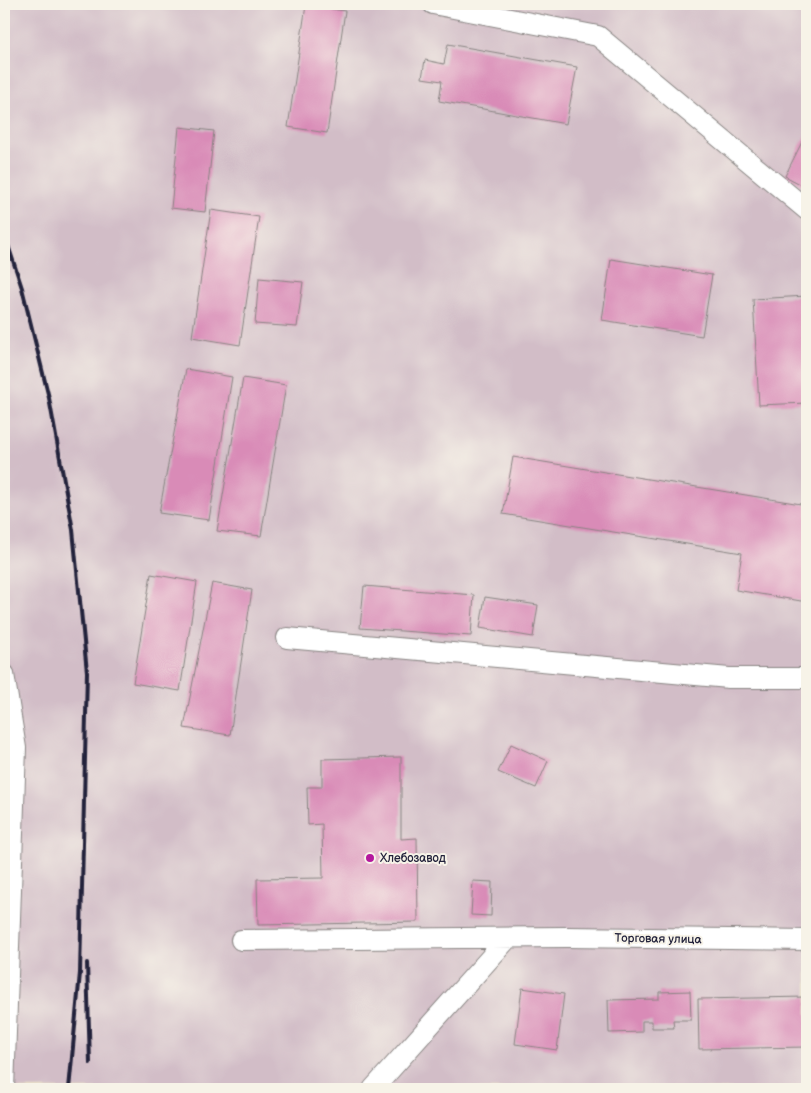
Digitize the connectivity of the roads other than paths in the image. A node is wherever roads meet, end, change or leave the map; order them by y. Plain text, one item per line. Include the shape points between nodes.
1 (433, 4) edge
2 (807, 210) edge
3 (287, 638) dead end
4 (4, 674) edge
5 (807, 678) edge
6 (508, 938) junction
7 (241, 940) dead end
8 (807, 940) edge
9 (4, 1089) edge
10 (373, 1089) edge

1 - 2 street via 598,36
3 - 5 street via 728,678
4 - 9 street via 16,748
6 - 7 street, Торговая улица
6 - 8 street, Торговая улица
6 - 10 street

